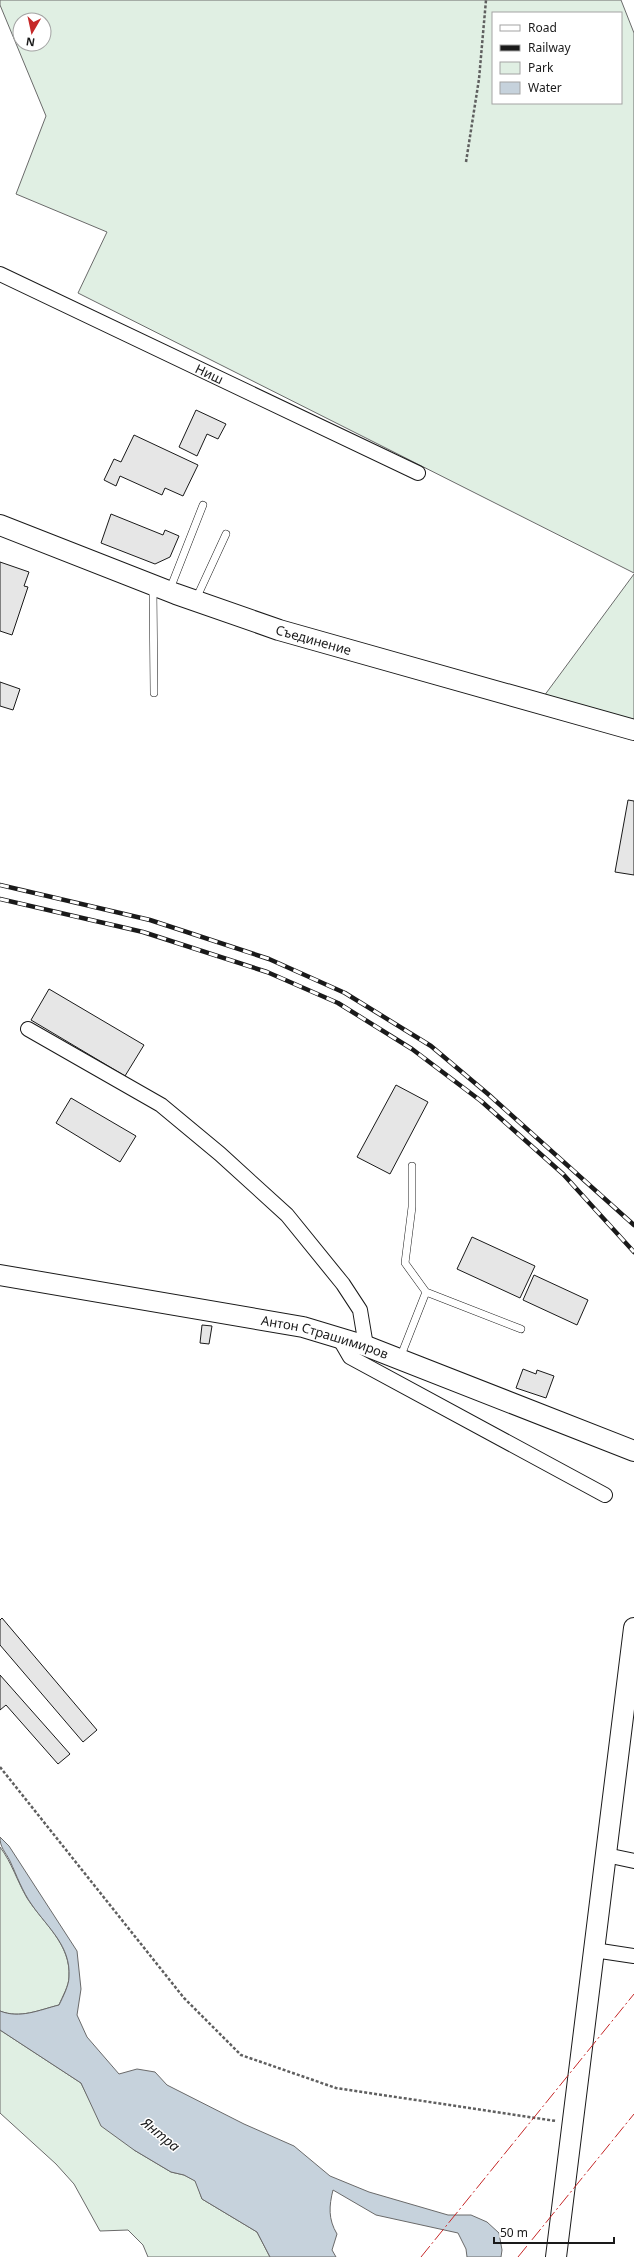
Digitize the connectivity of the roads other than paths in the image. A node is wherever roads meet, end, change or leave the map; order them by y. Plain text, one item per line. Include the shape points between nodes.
1 (0, 274) edge
2 (418, 473) dead end
3 (203, 505) dead end
4 (0, 525) edge
5 (226, 534) dead end
6 (161, 588) junction
7 (195, 601) junction
8 (154, 693) dead end
9 (634, 730) edge
10 (28, 1029) dead end
11 (412, 1166) dead end
12 (0, 1275) edge
13 (426, 1292) junction
14 (521, 1329) dead end
15 (339, 1338) junction
16 (366, 1346) junction
17 (399, 1360) junction
18 (634, 1451) edge
19 (605, 1495) dead end
20 (634, 1628) edge
21 (606, 1856) junction
22 (634, 1861) edge
23 (594, 1950) junction
24 (634, 1956) edge
25 (556, 2257) edge

1 - 2 street, Ниш
3 - 6 lane
4 - 6 main road, Съединение
5 - 7 lane
6 - 7 main road, Съединение
6 - 8 lane
7 - 9 main road, Съединение via 279,630
10 - 16 street via 161,1105 220,1154 286,1215 343,1284 360,1310
11 - 13 lane via 412,1207 405,1263
12 - 15 main road, Антон Страшимиров via 303,1327
13 - 14 lane
13 - 17 lane
15 - 16 main road, Антон Страшимиров
15 - 19 street via 350,1357
16 - 17 main road, Антон Страшимиров
17 - 18 main road, Антон Страшимиров
20 - 21 main road
21 - 22 street
21 - 23 main road
23 - 24 street
23 - 25 main road

